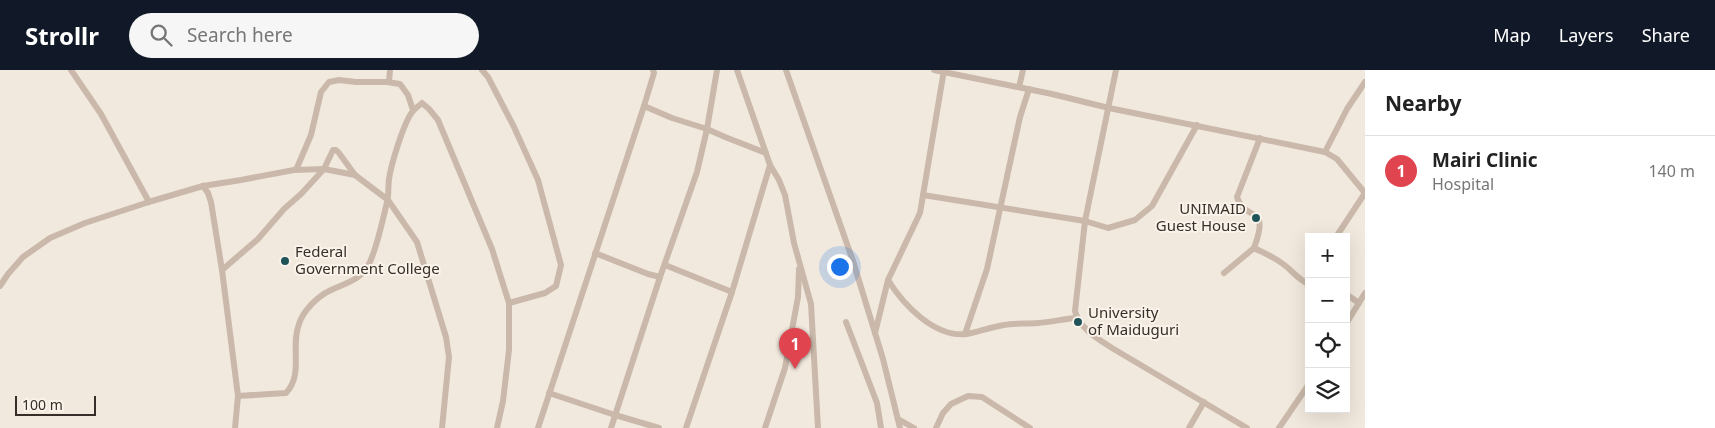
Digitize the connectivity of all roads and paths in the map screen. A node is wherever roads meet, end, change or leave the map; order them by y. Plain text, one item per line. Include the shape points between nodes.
1 (71, 70) edge
2 (390, 70) edge
3 (482, 70) edge
4 (652, 70) edge
5 (716, 70) edge
6 (737, 70) edge
7 (786, 70) edge
8 (934, 70) edge
9 (1023, 70) edge
10 (1116, 70) edge
11 (944, 71) edge
12 (389, 82) junction
13 (1365, 82) edge
14 (1020, 87) junction
15 (1029, 89) junction
16 (644, 106) junction
17 (1108, 108) junction
18 (414, 110) junction
19 (1197, 125) junction
20 (707, 129) junction
21 (1260, 138) junction
22 (1325, 152) junction
23 (766, 153) junction
24 (770, 165) junction
25 (324, 168) junction
26 (296, 170) junction
27 (355, 175) junction
28 (203, 186) junction
29 (1365, 193) edge
30 (923, 195) junction
31 (388, 200) junction
32 (149, 202) junction
33 (1001, 208) junction
34 (1086, 220) junction
35 (1339, 233) edge
36 (1254, 248) junction
37 (595, 252) junction
38 (799, 263) junction
39 (665, 265) junction
40 (222, 270) junction
41 (1224, 273) dead end
42 (660, 277) junction
43 (888, 280) junction
44 (1305, 280) edge
45 (0, 286) edge
46 (732, 292) junction
47 (1365, 293) edge
48 (1350, 297) edge
49 (509, 303) junction
50 (1360, 303) junction
51 (1076, 318) junction
52 (846, 322) dead end
53 (1347, 323) edge
54 (875, 334) junction
55 (965, 334) junction
56 (1305, 390) edge
57 (549, 393) junction
58 (238, 396) junction
59 (1204, 402) junction
60 (615, 415) junction
61 (898, 419) junction
62 (236, 428) edge
63 (442, 428) edge
64 (497, 428) edge
65 (538, 428) edge
66 (611, 428) edge
67 (659, 428) edge
68 (686, 428) edge
69 (765, 428) edge
70 (818, 428) edge
71 (881, 428) edge
72 (900, 428) edge
73 (914, 428) edge
74 (936, 428) edge
75 (1030, 428) edge
76 (1189, 428) edge
77 (1247, 428) edge
78 (1279, 428) edge

1 - 32 street via 101,114
2 - 12 street
3 - 49 street via 538,180 561,265 556,286 544,293
4 - 16 street via 654,73
5 - 20 street
6 - 23 street
7 - 54 street
8 - 11 street
9 - 14 street
10 - 17 street
11 - 14 street
11 - 30 street
12 - 18 street via 400,84
12 - 26 street via 329,82 321,92 311,135
13 - 22 street
14 - 15 street
15 - 17 street
15 - 33 street
16 - 20 street
16 - 37 street
17 - 19 street
17 - 34 street
18 - 31 street via 406,123 394,160
18 - 49 street via 422,103 438,120 492,249
19 - 21 street
19 - 34 street via 1152,206 1135,220 1108,228
20 - 23 street
20 - 39 street via 697,172
21 - 22 street
21 - 36 street via 1237,197 1247,210 1257,216 1261,226
22 - 29 street via 1337,159
23 - 24 street
24 - 38 street via 785,195
24 - 46 street
25 - 26 street
25 - 27 street
25 - 27 street via 336,150
25 - 40 street via 258,239
26 - 28 street
27 - 31 street
28 - 32 street
28 - 40 street via 211,202
29 - 35 street
30 - 33 street
30 - 43 street via 917,220
31 - 58 street via 369,264 352,282 320,297 299,322 293,386 286,393
31 - 63 street via 417,242 446,338 449,357
32 - 45 street via 50,238 23,257
33 - 34 street
33 - 55 street via 987,269
34 - 51 street via 1074,311
36 - 41 street
36 - 44 street
37 - 42 street
37 - 57 street
38 - 69 street via 798,297 785,368
38 - 70 street via 811,304
39 - 42 street
39 - 46 street
40 - 58 street
42 - 60 street
43 - 54 street
43 - 55 street via 907,306 920,316 942,330
46 - 68 street
47 - 50 street
48 - 50 street
49 - 64 street via 509,350
50 - 53 street
51 - 55 street via 1005,325
51 - 59 street via 1097,338
52 - 71 street via 877,402
54 - 61 street
56 - 78 street
57 - 60 street
57 - 65 street
58 - 62 street
59 - 76 street
59 - 77 street
60 - 66 street
60 - 67 street
61 - 72 street
61 - 73 street
74 - 75 street via 951,404 968,396 982,397

